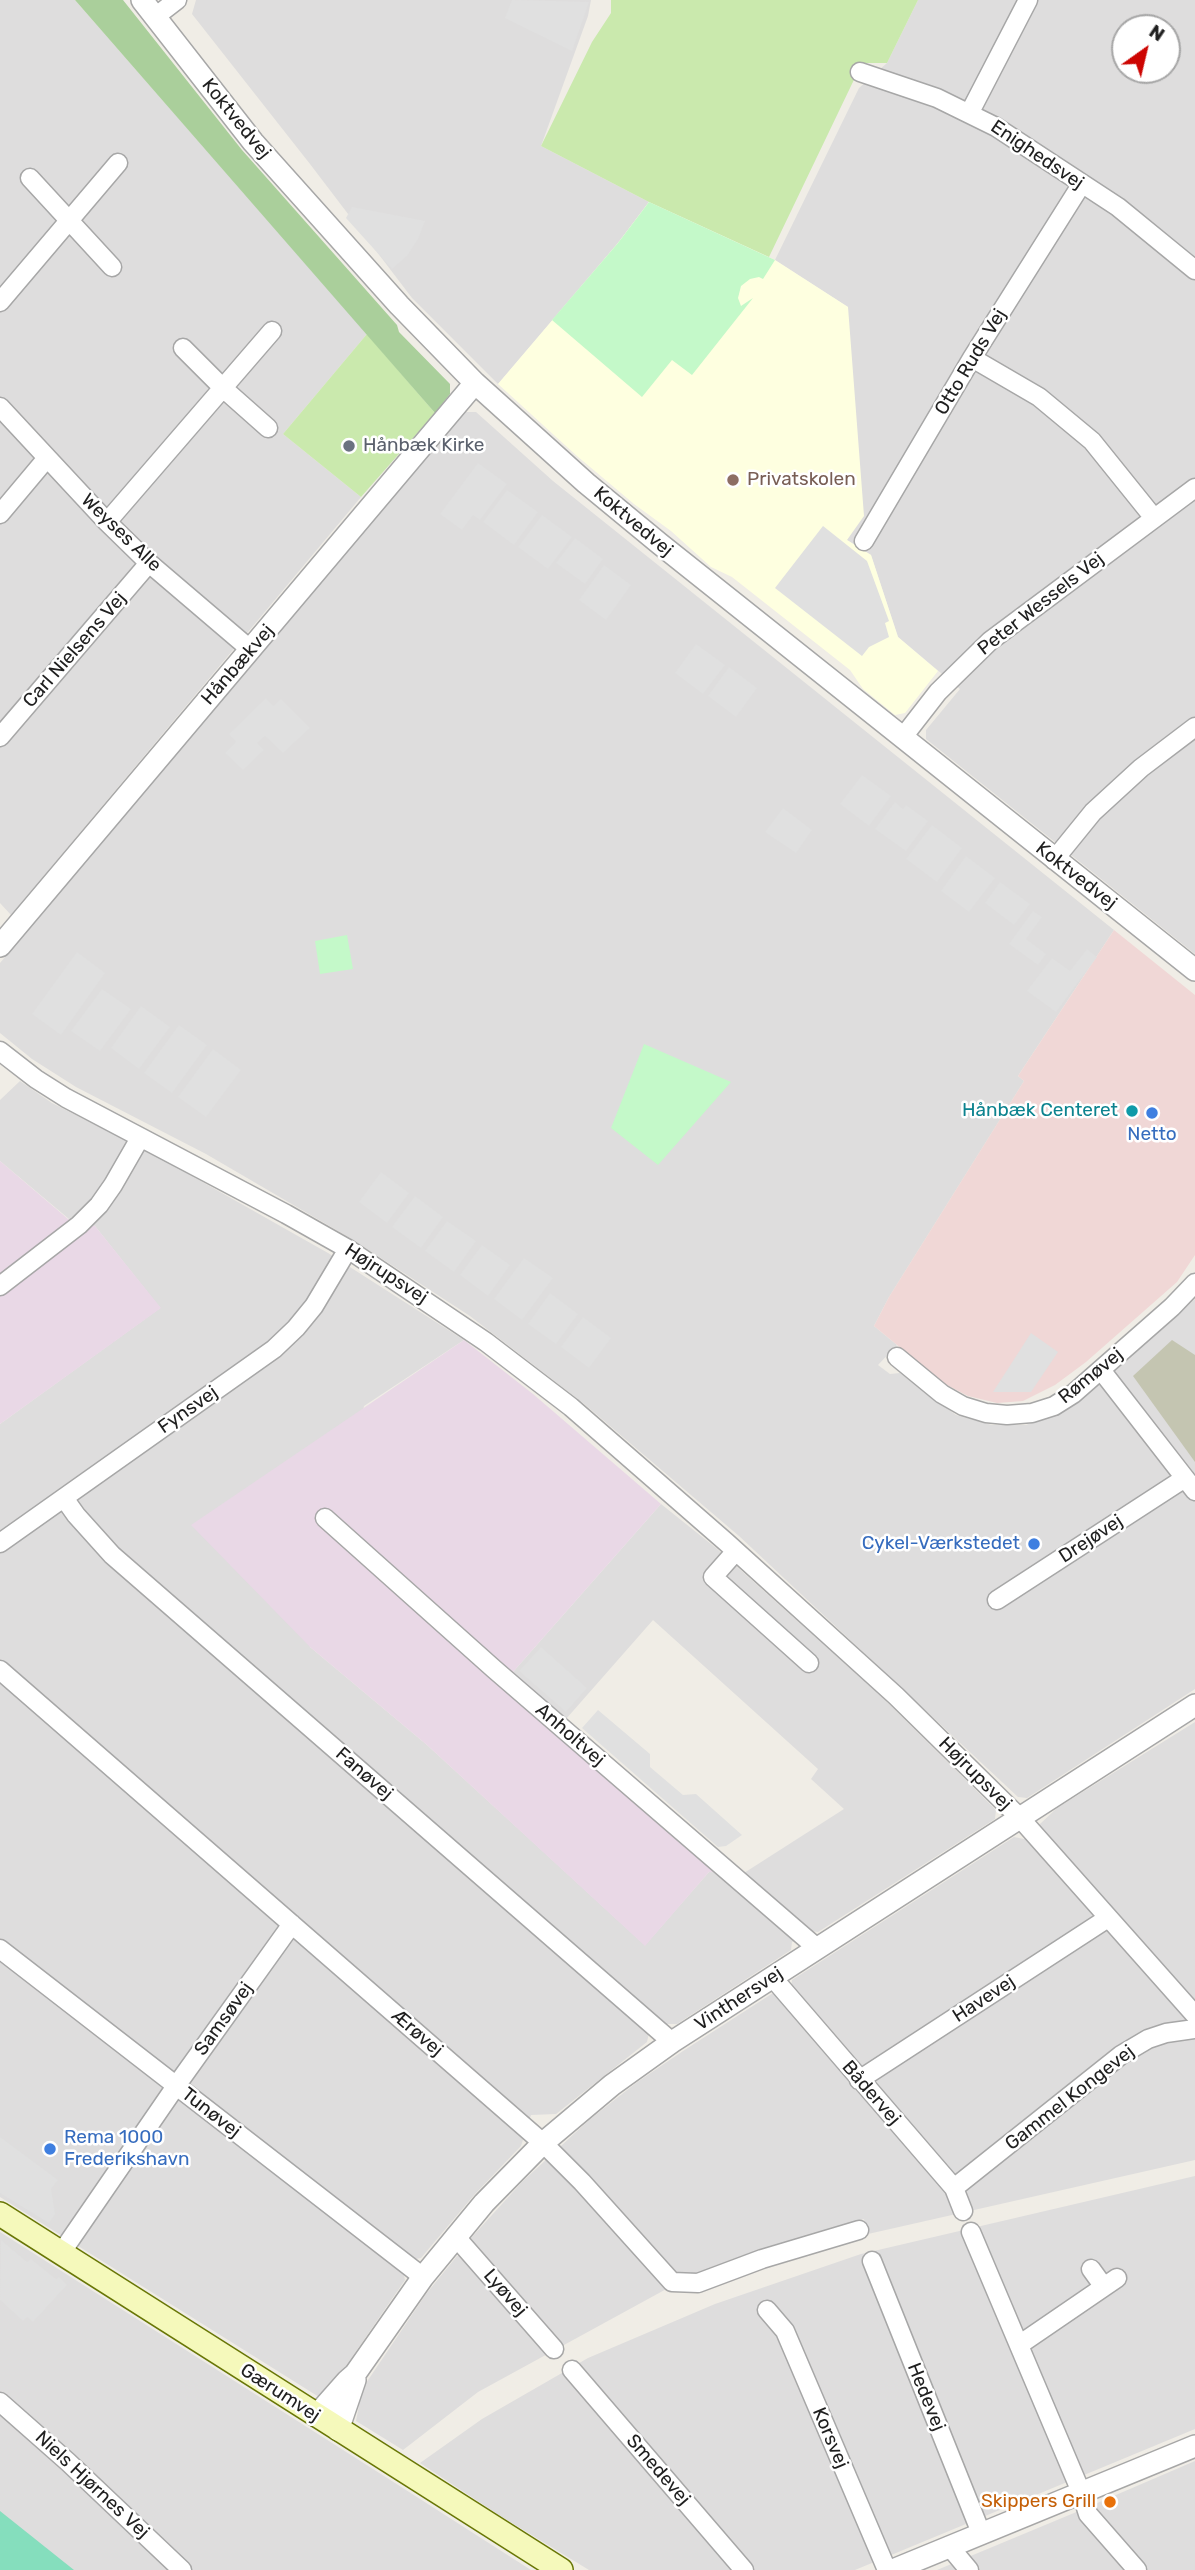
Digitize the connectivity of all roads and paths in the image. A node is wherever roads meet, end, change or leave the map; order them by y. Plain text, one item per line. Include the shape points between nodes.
1 (142, 0) edge
2 (177, 0) edge
3 (1028, 0) edge
4 (155, 17) junction
5 (860, 72) dead end
6 (970, 112) junction
7 (117, 162) dead end
8 (30, 178) dead end
9 (1081, 185) junction
10 (69, 221) junction
11 (112, 267) dead end
12 (1195, 271) edge
13 (0, 302) edge
14 (272, 331) dead end
15 (183, 348) dead end
16 (972, 358) junction
17 (475, 383) junction
18 (224, 389) junction
19 (0, 407) edge
20 (268, 428) dead end
21 (47, 457) junction
22 (1195, 488) edge
23 (0, 514) edge
24 (1154, 518) junction
25 (107, 522) junction
26 (864, 541) dead end
27 (149, 563) junction
28 (251, 650) junction
29 (1195, 727) edge
30 (0, 737) edge
31 (902, 737) junction
32 (1054, 860) junction
33 (0, 946) edge
34 (1195, 970) edge
35 (0, 1051) edge
36 (140, 1138) junction
37 (348, 1249) junction
38 (1195, 1283) edge
39 (0, 1286) edge
40 (897, 1357) dead end
41 (1101, 1370) junction
42 (1190, 1484) edge
43 (64, 1498) junction
44 (325, 1518) dead end
45 (0, 1542) edge
46 (736, 1551) junction
47 (997, 1600) dead end
48 (809, 1663) dead end
49 (0, 1670) edge
50 (1195, 1705) edge
51 (1020, 1818) junction
52 (1108, 1917) junction
53 (292, 1924) junction
54 (817, 1948) junction
55 (0, 1949) edge
56 (773, 1978) junction
57 (1195, 2015) edge
58 (1195, 2029) edge
59 (672, 2042) junction
60 (859, 2080) junction
61 (176, 2085) junction
62 (543, 2143) junction
63 (954, 2188) junction
64 (963, 2211) dead end
65 (0, 2214) edge
66 (859, 2230) dead end
67 (971, 2232) dead end
68 (455, 2236) junction
69 (63, 2253) junction
70 (872, 2261) dead end
71 (1091, 2269) dead end
72 (423, 2277) junction
73 (767, 2310) dead end
74 (1019, 2345) junction
75 (554, 2349) dead end
76 (572, 2370) dead end
77 (355, 2375) junction
78 (0, 2402) edge
79 (316, 2416) junction
80 (338, 2430) junction
81 (1192, 2452) edge
82 (1081, 2492) junction
83 (981, 2533) junction
84 (949, 2546) junction
85 (547, 2566) edge
86 (181, 2570) edge
87 (744, 2570) edge
88 (887, 2570) edge
89 (893, 2570) edge
90 (970, 2570) edge
91 (1137, 2570) edge

1 - 4 street, Koktvedvej
2 - 4 street
3 - 6 street
4 - 17 street, Koktvedvej via 262,152
5 - 6 street, Enighedsvej
6 - 9 street, Enighedsvej
7 - 10 street
8 - 10 street
9 - 12 street, Enighedsvej via 1118,207
9 - 16 street, Otto Ruds Vej
10 - 11 street
10 - 13 street
14 - 18 street
15 - 18 street
16 - 24 street via 1039,397 1092,441
16 - 26 street, Otto Ruds Vej
17 - 28 street, Hånbækvej
17 - 31 street, Koktvedvej via 586,483
18 - 20 street
18 - 25 street
19 - 21 street, Weyses Alle
21 - 23 street
21 - 25 street, Weyses Alle
22 - 24 street, Peter Wessels Vej
24 - 31 street, Peter Wessels Vej via 990,641 938,692
25 - 27 street, Weyses Alle
27 - 28 street, Weyses Alle
27 - 30 street, Carl Nielsens Vej
28 - 33 street, Hånbækvej
29 - 32 street via 1093,812
31 - 32 street, Koktvedvej
32 - 34 street, Koktvedvej
35 - 36 street, Højrupsvej via 66,1098
36 - 37 street, Højrupsvej
36 - 39 street via 99,1205
37 - 43 street, Fynsvej via 314,1306 274,1349
37 - 46 street, Højrupsvej via 516,1364
38 - 41 street, Rømøvej
40 - 41 street, Rømøvej via 962,1406 1007,1415 1054,1406
41 - 42 street
42 - 47 street, Drejøvej
43 - 45 street, Fynsvej
43 - 59 street, Fanøvej via 112,1555
44 - 54 street, Anholtvej
46 - 48 street via 713,1577
46 - 51 street, Højrupsvej via 896,1696
49 - 53 street, Ærøvej
50 - 51 street, Vinthersvej
51 - 52 street, Højrupsvej
51 - 54 street, Vinthersvej
52 - 57 street, Højrupsvej
52 - 60 street, Havevej
53 - 61 street, Samsøvej
53 - 62 street, Ærøvej
54 - 56 street, Vinthersvej
55 - 61 street, Tunøvej
56 - 59 street, Vinthersvej
56 - 60 street, Bådervej
58 - 63 street, Gammel Kongevej via 1148,2039 1121,2055
59 - 62 street, Vinthersvej
60 - 63 street, Bådervej
61 - 69 street, Samsøvej
61 - 72 street, Tunøvej
62 - 66 street, Ærøvej via 672,2282 698,2283
62 - 68 street, Vinthersvej
63 - 64 street, Bådervej
65 - 69 main road, Gærumvej
67 - 74 street
68 - 72 street, Vinthersvej
68 - 75 street, Lyøvej
69 - 79 main road, Gærumvej
70 - 83 street, Hedevej
71 - 74 street via 1110,2282
72 - 77 street, Vinthersvej
73 - 88 street, Korsvej via 785,2331
74 - 82 street
76 - 87 street, Smedevej
77 - 79 street, Vinthersvej
77 - 80 street, Vinthersvej
78 - 86 street, Niels Hjørnes Vej
79 - 80 main road, Gærumvej
80 - 85 main road, Gærumvej
81 - 82 street
82 - 83 street
82 - 91 street via 1088,2514
83 - 84 street
84 - 89 street
84 - 90 street

